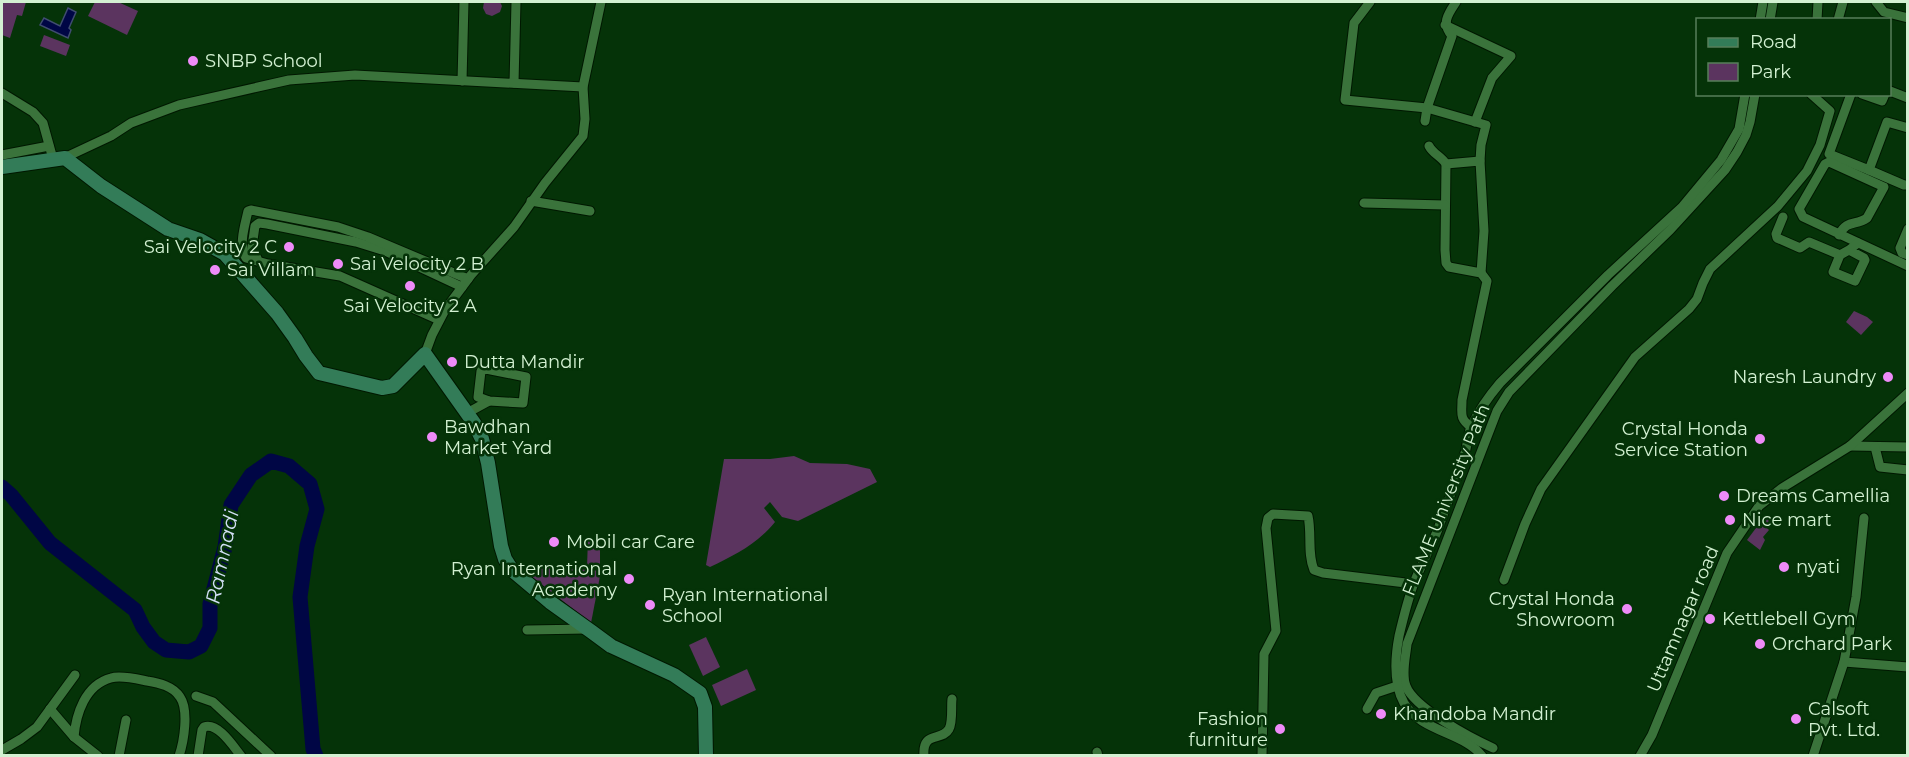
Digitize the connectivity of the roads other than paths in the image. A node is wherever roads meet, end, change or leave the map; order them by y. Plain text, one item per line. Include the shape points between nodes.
1 (464, 2) edge
2 (516, 2) edge
3 (601, 2) edge
4 (1370, 2) edge
5 (1456, 2) edge
6 (1763, 2) edge
7 (1773, 2) edge
8 (1818, 2) edge
9 (1843, 2) edge
10 (1876, 2) edge
11 (1760, 18) edge
12 (1770, 18) edge
13 (1817, 18) edge
14 (1839, 18) edge
15 (1908, 18) edge
16 (1445, 25) junction
17 (462, 81) junction
18 (513, 83) junction
19 (583, 87) junction
20 (1891, 91) edge
21 (2, 93) edge
22 (1745, 96) edge
23 (1754, 96) edge
24 (1813, 96) edge
25 (1850, 96) edge
26 (1867, 96) edge
27 (1884, 96) edge
28 (1908, 98) edge
29 (1427, 108) junction
30 (1425, 121) dead end
31 (1475, 122) junction
32 (1908, 128) edge
33 (1743, 130) junction
34 (1429, 146) dead end
35 (55, 154) junction
36 (2, 155) edge
37 (1480, 161) junction
38 (1446, 164) junction
39 (2, 167) edge
40 (1869, 170) junction
41 (1908, 185) edge
42 (531, 201) junction
43 (1364, 203) dead end
44 (1445, 205) junction
45 (590, 211) dead end
46 (1782, 217) dead end
47 (1908, 229) edge
48 (1839, 234) junction
49 (1858, 243) junction
50 (1908, 255) edge
51 (1908, 266) edge
52 (1481, 273) junction
53 (465, 283) junction
54 (441, 318) junction
55 (425, 354) junction
56 (1908, 393) edge
57 (489, 401) junction
58 (1485, 402) junction
59 (1497, 410) junction
60 (467, 413) junction
61 (1471, 427) junction
62 (1850, 446) junction
63 (1875, 447) junction
64 (1908, 447) edge
65 (1908, 470) edge
66 (1864, 518) dead end
67 (1504, 580) dead end
68 (1414, 584) junction
69 (587, 629) junction
70 (527, 630) dead end
71 (1844, 662) junction
72 (1908, 667) edge
73 (75, 675) dead end
74 (1397, 686) junction
75 (196, 696) dead end
76 (952, 699) dead end
77 (50, 709) junction
78 (1367, 709) dead end
79 (126, 720) dead end
80 (74, 737) junction
81 (2, 750) edge
82 (1495, 752) edge
83 (1481, 753) edge
84 (98, 756) edge
85 (119, 756) edge
86 (178, 756) edge
87 (198, 756) edge
88 (241, 756) edge
89 (271, 756) edge
90 (706, 756) edge
91 (924, 756) edge
92 (1262, 756) edge
93 (1640, 756) edge
94 (1812, 756) edge

1 - 17 street
2 - 18 street
3 - 19 street
4 - 29 street via 1354,24 1345,100
5 - 16 street
6 - 11 street
7 - 12 street
8 - 13 street
9 - 14 street
10 - 15 street via 1884,12
16 - 29 street via 1452,36
16 - 31 street via 1511,56 1492,78
17 - 18 street
17 - 35 street via 355,75 289,80 179,105 131,123 111,136
18 - 19 street
19 - 42 street via 583,136
20 - 28 street
21 - 35 street via 43,123
22 - 33 street, FLAME University Path
23 - 33 street, FLAME University Path
24 - 67 street via 1830,111 1807,171 1778,206 1710,269 1689,309 1635,357 1541,489
25 - 40 street via 1829,154
26 - 27 street via 1882,102
29 - 30 street
29 - 31 street
31 - 37 street via 1486,126
32 - 40 street via 1887,122
33 - 58 street via 1682,207 1608,275
33 - 59 street, FLAME University Path via 1737,152 1717,178 1509,392
34 - 38 street
35 - 36 street
35 - 39 street
35 - 55 street via 168,229 225,254 277,314 319,373 382,388 393,386
37 - 38 street
37 - 52 street via 1484,231
38 - 44 street
40 - 41 street
42 - 45 street
42 - 53 street via 514,227
43 - 44 street
44 - 52 street via 1446,263 1449,267
46 - 49 street via 1777,238 1800,248 1809,242 1844,253
47 - 50 street via 1900,248
48 - 48 street via 1848,224 1867,218 1884,187 1829,162 1799,209 1803,217
48 - 49 street
49 - 51 street
52 - 61 street via 1487,281 1461,415
53 - 54 street
53 - 54 street via 356,242 267,224 255,226 252,257 346,274
53 - 54 street via 338,227 248,211 242,246 246,258 340,276
54 - 55 street
55 - 60 street
56 - 62 street, Uttamnagar road
57 - 57 street via 523,403 525,377 481,371 478,397
57 - 60 street
58 - 59 street
58 - 61 street
59 - 82 street, FLAME University Path via 1407,644 1404,671 1405,684 1422,707
60 - 69 street via 482,439 505,559 512,570
61 - 68 street via 1448,502
62 - 63 street
62 - 93 street, Uttamnagar road via 1759,506 1727,554
63 - 64 street
63 - 65 street via 1880,467
66 - 71 street
68 - 74 street via 1399,637
68 - 92 street via 1314,570 1308,516 1273,514 1268,518 1276,631 1264,654
69 - 70 street
69 - 90 street via 700,693 705,707
71 - 72 street
71 - 94 street
73 - 77 street
74 - 78 street via 1376,693
74 - 83 street via 1405,704 1417,717
75 - 89 street via 213,702
76 - 91 street via 949,728 946,733 930,738 924,746
77 - 80 street
77 - 81 street via 37,727
79 - 85 street
80 - 84 street
80 - 86 street via 75,723 92,688 111,678 132,678 172,688 181,698 185,719
82 - 83 street
87 - 88 street via 202,730 209,725

